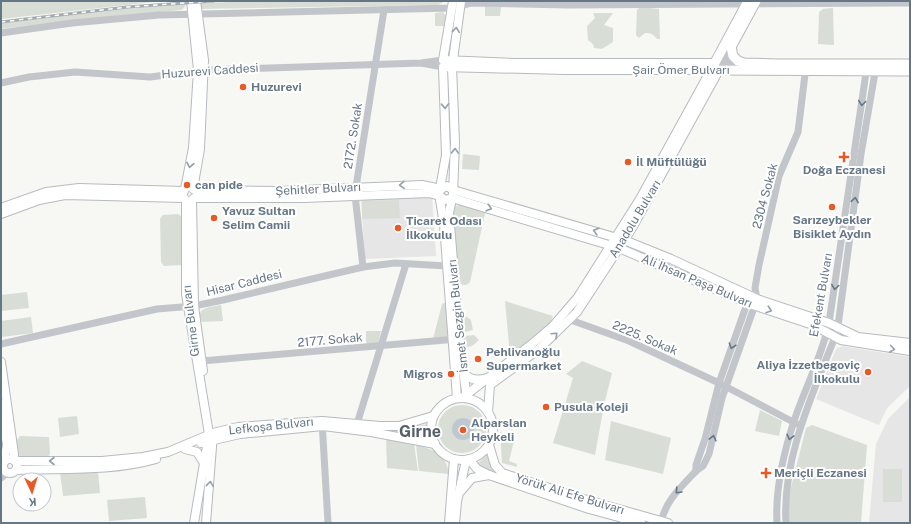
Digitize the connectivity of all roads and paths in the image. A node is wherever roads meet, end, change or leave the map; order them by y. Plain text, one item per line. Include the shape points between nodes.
1 (191, 1) edge
2 (196, 1) edge
3 (752, 2) edge
4 (910, 3) edge
5 (456, 4) edge
6 (384, 10) junction
7 (194, 13) junction
8 (1, 33) edge
9 (731, 47) junction
10 (443, 63) junction
11 (744, 63) junction
12 (375, 64) junction
13 (452, 64) junction
14 (910, 64) edge
15 (717, 67) junction
16 (806, 67) junction
17 (871, 68) junction
18 (201, 70) junction
19 (692, 70) junction
20 (910, 71) edge
21 (1, 83) edge
22 (703, 86) junction
23 (355, 191) junction
24 (440, 192) junction
25 (189, 194) junction
26 (452, 194) junction
27 (1, 208) edge
28 (1, 214) edge
29 (620, 239) junction
30 (615, 246) junction
31 (406, 264) junction
32 (447, 266) junction
33 (363, 267) junction
34 (752, 301) junction
35 (191, 306) junction
36 (561, 316) junction
37 (570, 320) junction
38 (829, 323) junction
39 (838, 326) junction
40 (827, 332) junction
41 (835, 337) junction
42 (457, 339) junction
43 (910, 343) edge
44 (1, 344) edge
45 (381, 347) junction
46 (910, 351) edge
47 (202, 360) junction
48 (1, 362) edge
49 (463, 372) junction
50 (490, 377) junction
51 (719, 383) junction
52 (726, 388) junction
53 (463, 397) junction
54 (3, 405) edge
55 (488, 412) junction
56 (434, 416) junction
57 (794, 420) junction
58 (802, 422) junction
59 (322, 423) junction
60 (357, 424) junction
61 (211, 437) junction
62 (435, 444) junction
63 (489, 445) junction
64 (186, 449) junction
65 (454, 459) junction
66 (468, 460) junction
67 (14, 461) junction
68 (204, 463) junction
69 (3, 469) edge
70 (16, 470) junction
71 (696, 472) junction
72 (489, 475) junction
73 (459, 493) junction
74 (664, 522) edge
75 (194, 523) edge
76 (206, 523) edge
77 (328, 523) edge
78 (449, 523) edge
79 (455, 523) edge
80 (641, 523) edge
81 (777, 523) edge
82 (786, 523) edge

1 - 7 main road, Girne Bulvarı
2 - 7 main road, Girne Bulvarı
3 - 4 street
3 - 5 street
3 - 9 main road, Anadolu Bulvarı
3 - 15 main road, Anadolu Bulvarı
5 - 6 street
5 - 10 main road
13 -> 5 main road, İsmet Sezgin Bulvarı
6 - 7 street
6 - 12 street, 2172. Sokak
7 - 8 street via 72,23
7 - 18 main road, Girne Bulvarı via 204,60
9 - 11 main road via 733,56
9 - 15 street, Anadolu Bulvarı
10 - 12 street, Huzurevi Caddesi
10 - 13 main road, Huzurevi Caddesi
10 -> 24 main road via 446,155
11 - 15 street, Şair Ömer Bulvarı
11 - 16 main road, Şair Ömer Bulvarı
12 - 18 street, Huzurevi Caddesi
12 - 23 street, 2172. Sokak
13 - 15 main road, Şair Ömer Bulvarı via 543,63
13 - 19 main road, Şair Ömer Bulvarı via 565,70
26 -> 13 main road, İsmet Sezgin Bulvarı via 455,142
14 - 17 main road, Şair Ömer Bulvarı
15 - 16 main road, Şair Ömer Bulvarı
15 - 19 main road, Şair Ömer Bulvarı
15 - 22 main road, Anadolu Bulvarı
15 - 29 main road, Anadolu Bulvarı
16 - 17 main road, Şair Ömer Bulvarı
16 - 34 street, 2304 Sokak via 798,132 779,176
17 - 20 main road, Şair Ömer Bulvarı
17 -> 38 street, Efekent Bulvarı
39 -> 17 street, Efekent Bulvarı
18 - 21 street, Huzurevi Caddesi via 150,76 75,72
18 - 25 main road, Girne Bulvarı via 200,149
19 - 22 main road via 700,75
22 - 29 main road, Anadolu Bulvarı
23 - 24 main road, Şehitler Bulvarı via 422,185
23 - 25 main road, Şehitler Bulvarı
23 - 33 street, 2172. Sokak
24 - 26 main road, Ali İhsan Paşa Bulvarı via 447,186
24 - 26 main road, Ali İhsan Paşa Bulvarı via 445,200
24 - 32 main road
25 - 27 main road, Şehitler Bulvarı via 79,188 46,192
25 - 28 main road, Şehitler Bulvarı via 65,195 38,200
25 - 35 main road, Girne Bulvarı
29 -> 26 main road, Ali İhsan Paşa Bulvarı
26 -> 30 main road, Ali İhsan Paşa Bulvarı
26 - 42 main road, İsmet Sezgin Bulvarı via 449,213
29 - 30 main road, Anadolu Bulvarı
29 - 34 main road, Ali İhsan Paşa Bulvarı via 672,259
30 - 34 main road, Ali İhsan Paşa Bulvarı
30 - 36 main road, Anadolu Bulvarı
30 - 37 main road, Anadolu Bulvarı
31 - 32 street, Hisar Caddesi
31 - 33 street, Hisar Caddesi
31 - 45 street
32 - 42 main road
33 - 35 street, Hisar Caddesi
34 - 38 main road, Ali İhsan Paşa Bulvarı
34 -> 40 main road, Ali İhsan Paşa Bulvarı
34 -> 51 street
34 - 52 street
35 - 44 street, Hisar Caddesi via 157,310
35 - 47 main road, Girne Bulvarı
35 - 61 main road, Girne Bulvarı
36 - 37 street, 2225. Sokak
36 - 50 main road, Anadolu Bulvarı via 532,344
37 - 51 street, 2225. Sokak via 629,342
55 -> 37 main road, Anadolu Bulvarı via 490,385 540,349
38 - 39 main road, Ali İhsan Paşa Bulvarı
38 - 40 street, Efekent Bulvarı
39 - 41 street, Efekent Bulvarı
39 - 43 main road, Ali İhsan Paşa Bulvarı via 858,337
40 - 41 main road, Ali İhsan Paşa Bulvarı
40 - 57 street, Efekent Bulvarı via 824,347
41 -> 46 main road, Ali İhsan Paşa Bulvarı
41 - 58 street, Efekent Bulvarı
42 - 45 street, 2177. Sokak
42 - 49 main road, İsmet Sezgin Bulvarı
42 - 53 main road
45 - 47 street, 2177. Sokak
45 - 60 street
47 - 61 main road, Girne Bulvarı
48 - 54 main road
49 - 50 main road via 474,380
49 - 53 main road, İsmet Sezgin Bulvarı
50 - 53 main road, Anadolu Bulvarı
51 - 52 street, 2225. Sokak
51 - 71 street
52 - 57 street, 2225. Sokak
71 -> 52 street via 703,466 708,454
53 - 55 main road via 479,403
53 - 56 main road via 441,406
54 - 67 main road
54 - 69 main road via 7,445
55 - 63 main road via 493,427
56 - 60 main road, Lefkoşa Bulvarı via 399,426
56 - 62 main road via 431,429
57 - 58 street
57 -> 81 street, Efekent Bulvarı via 778,489
58 - 82 street, Efekent Bulvarı via 784,504
59 - 60 main road, Lefkoşa Bulvarı
59 - 61 main road, Lefkoşa Bulvarı
59 - 62 main road, Lefkoşa Bulvarı
59 - 77 street
61 - 64 main road, Lefkoşa Bulvarı
61 -> 67 main road, Lefkoşa Bulvarı via 168,452 143,457 102,461
61 - 68 main road
76 -> 61 main road
62 - 65 main road via 442,454
63 - 66 main road via 482,453
63 - 74 main road, Yörük Ali Efe Bulvarı via 495,465 502,473
64 - 68 main road via 197,452
64 - 70 main road, Lefkoşa Bulvarı via 125,466
65 - 66 main road
65 - 78 main road
66 - 72 main road, Yörük Ali Efe Bulvarı via 477,469
66 - 73 main road
67 - 69 main road, Lefkoşa Bulvarı via 9,459
67 - 70 main road
68 - 75 main road
69 - 70 main road, Lefkoşa Bulvarı via 12,473
71 -> 74 street via 670,499 664,509
72 - 73 main road via 472,478
72 - 80 main road, Yörük Ali Efe Bulvarı
73 - 79 main road

